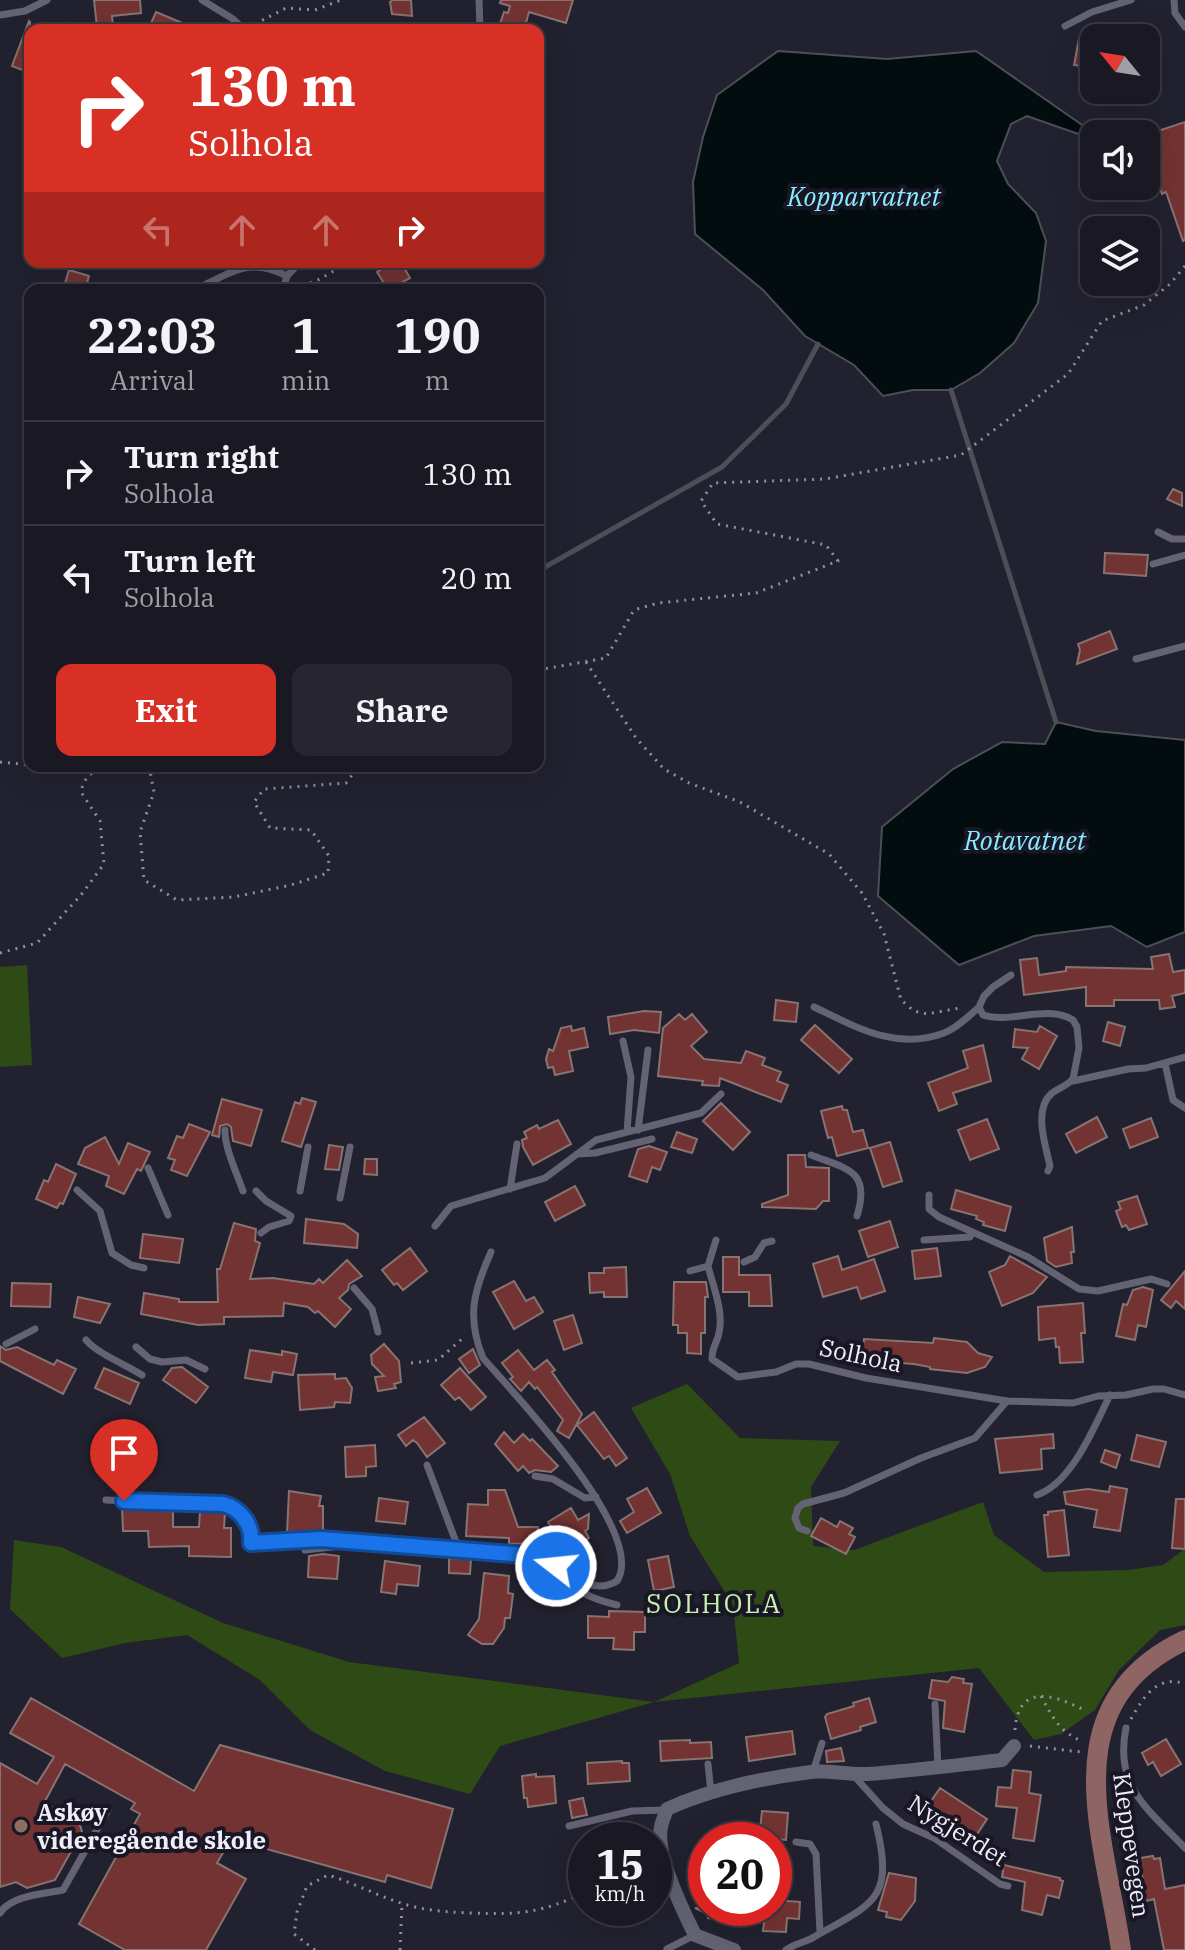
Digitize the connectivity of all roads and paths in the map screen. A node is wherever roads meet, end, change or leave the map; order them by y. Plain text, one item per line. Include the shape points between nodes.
1 (47, 0) edge
2 (202, 0) edge
3 (341, 0) edge
4 (479, 0) edge
5 (1131, 0) edge
6 (1174, 0) edge
7 (0, 15) edge
8 (238, 24) edge
9 (256, 24) edge
10 (480, 24) edge
11 (1065, 26) dead end
12 (1185, 27) edge
13 (1185, 266) edge
14 (245, 268) edge
15 (268, 268) edge
16 (294, 268) edge
17 (339, 268) edge
18 (287, 276) junction
19 (204, 284) edge
20 (285, 284) edge
21 (308, 284) edge
22 (1158, 532) dead end
23 (1185, 539) edge
24 (1185, 555) edge
25 (1153, 564) dead end
26 (1185, 646) edge
27 (1136, 659) dead end
28 (586, 662) junction
29 (544, 669) edge
30 (0, 762) edge
31 (24, 764) edge
32 (92, 772) edge
33 (150, 772) edge
34 (354, 772) edge
35 (0, 953) edge
36 (1011, 975) dead end
37 (814, 1007) dead end
38 (979, 1007) junction
39 (623, 1041) dead end
40 (648, 1050) dead end
41 (1185, 1057) edge
42 (1165, 1063) junction
43 (1071, 1082) junction
44 (721, 1094) dead end
45 (1185, 1108) edge
46 (225, 1130) dead end
47 (638, 1130) junction
48 (627, 1132) junction
49 (652, 1139) dead end
50 (517, 1144) dead end
51 (308, 1147) dead end
52 (350, 1147) dead end
53 (575, 1154) junction
54 (811, 1155) dead end
55 (148, 1168) dead end
56 (1048, 1171) dead end
57 (510, 1189) junction
58 (77, 1190) dead end
59 (243, 1191) dead end
60 (256, 1191) dead end
61 (300, 1191) dead end
62 (929, 1195) dead end
63 (340, 1198) dead end
64 (167, 1212) dead end
65 (857, 1216) dead end
66 (435, 1226) dead end
67 (261, 1233) dead end
68 (972, 1233) junction
69 (716, 1240) dead end
70 (924, 1240) dead end
71 (772, 1241) dead end
72 (491, 1252) dead end
73 (744, 1262) dead end
74 (708, 1266) junction
75 (144, 1268) dead end
76 (690, 1271) dead end
77 (1167, 1284) dead end
78 (354, 1288) dead end
79 (35, 1329) dead end
80 (473, 1331) junction
81 (378, 1332) dead end
82 (86, 1340) dead end
83 (6, 1344) dead end
84 (136, 1347) dead end
85 (411, 1363) dead end
86 (205, 1369) dead end
87 (142, 1375) dead end
88 (1110, 1395) junction
89 (1185, 1395) edge
90 (1007, 1401) junction
91 (427, 1465) dead end
92 (535, 1476) dead end
93 (1037, 1495) dead end
94 (596, 1497) junction
95 (106, 1500) dead end
96 (807, 1531) dead end
97 (368, 1542) junction
98 (305, 1550) dead end
99 (459, 1550) junction
100 (556, 1566) junction
101 (617, 1605) dead end
102 (1185, 1640) edge
103 (1185, 1684) edge
104 (1041, 1696) junction
105 (935, 1704) dead end
106 (1082, 1709) dead end
107 (1126, 1728) joint
108 (1082, 1741) dead end
109 (822, 1743) dead end
110 (1014, 1746) junction
111 (1081, 1752) dead end
112 (708, 1764) dead end
113 (938, 1768) junction
114 (813, 1772) junction
115 (854, 1775) junction
116 (711, 1793) junction
117 (667, 1809) junction
118 (108, 1810) dead end
119 (586, 1822) edge
120 (876, 1824) dead end
121 (796, 1842) dead end
122 (1185, 1848) edge
123 (1008, 1886) dead end
124 (568, 1901) edge
125 (402, 1904) junction
126 (1, 1908) edge
127 (820, 1932) junction
128 (695, 1935) junction
129 (667, 1949) edge
130 (315, 1950) edge
131 (400, 1950) edge
132 (734, 1950) edge
133 (786, 1950) edge
134 (1121, 1950) edge

1 - 7 lane
2 - 8 lane
3 - 9 path via 315,10 286,8
4 - 10 lane
5 - 11 lane
6 - 12 lane
13 - 28 path via 1144,305 1102,321 1068,374 961,455 825,479 713,483 701,501 717,524 826,545 838,561 756,593 634,610 606,658
14 - 19 lane
15 - 18 lane
16 - 18 lane
17 - 21 path
18 - 20 lane
22 - 23 lane
24 - 25 lane
26 - 27 lane
28 - 29 path
28 - 38 path via 636,738 664,769 740,802 829,854 862,893 884,934 894,979 907,1006 927,1014
30 - 31 path
32 - 35 path via 81,792 100,821 104,864 37,943
33 - 34 path via 154,792 140,832 144,880 177,900 234,897 328,873 329,856 311,830 270,828 254,802 264,789 346,783
36 - 38 lane via 984,996
37 - 38 lane via 894,1040 945,1033
38 - 43 lane via 988,1017 1060,1015 1073,1020 1079,1048
39 - 48 lane via 631,1077
40 - 47 lane
41 - 42 lane
42 - 43 lane
42 - 45 lane via 1173,1100
43 - 56 lane via 1044,1104
44 - 47 lane via 701,1113
46 - 59 lane via 224,1143
47 - 48 lane
48 - 53 lane via 596,1140
49 - 53 lane
50 - 57 lane
51 - 61 lane
52 - 63 lane
53 - 57 lane via 545,1178
54 - 65 lane via 857,1178 863,1198
55 - 64 lane
57 - 66 lane via 451,1206
58 - 75 lane via 100,1211 112,1253
60 - 67 lane via 291,1216
62 - 68 lane via 933,1213
68 - 70 lane
68 - 77 lane via 1091,1292 1151,1279
69 - 74 lane
71 - 73 lane
72 - 80 lane via 475,1292
74 - 76 lane
74 - 90 lane, Solhola via 718,1303 719,1333 712,1359 738,1377 809,1364 878,1381
78 - 81 lane via 372,1309
79 - 83 lane
80 - 85 path via 438,1360
80 - 94 lane via 483,1358
82 - 87 lane
84 - 86 lane via 150,1359 186,1360
88 - 89 lane, Solhola via 1164,1389
88 - 90 lane, Solhola via 1058,1404
88 - 93 lane via 1057,1484
90 - 96 lane via 975,1438 844,1493 803,1504 795,1518
91 - 99 lane
92 - 94 lane via 553,1479 585,1498
94 - 100 lane via 620,1542 620,1576 600,1587
95 - 97 lane via 231,1506 250,1525 251,1543
97 - 98 lane
97 - 99 lane
99 - 100 lane via 538,1556
100 - 101 lane via 588,1598
102 - 134 main road, Kleppevegen via 1162,1651 1126,1684 1102,1727 1096,1751 1095,1800
103 - 107 path via 1170,1681 1154,1687
104 - 106 path
104 - 108 path via 1056,1724
104 - 110 path via 1024,1701 1018,1710
105 - 113 lane
107 - 122 lane via 1122,1755 1127,1781
109 - 114 lane
110 - 111 path
110 - 113 street, Nygjerdet via 1002,1760
112 - 116 lane
113 - 115 street, Nygjerdet
114 - 115 street, Nygjerdet
114 - 116 street, Nygjerdet
115 - 123 lane, Nygjerdet via 903,1824
116 - 117 street, Nygjerdet
117 - 119 lane, Nygjerdet
117 - 128 street via 660,1828 665,1860
118 - 126 lane via 63,1890
120 - 127 lane, Nygjerdet via 882,1873 874,1900
121 - 127 lane via 810,1844 816,1854
124 - 125 path via 530,1913 488,1915
125 - 130 path via 328,1875 307,1886 294,1934
125 - 131 path
127 - 133 lane, Nygjerdet
128 - 129 lane
128 - 132 street

